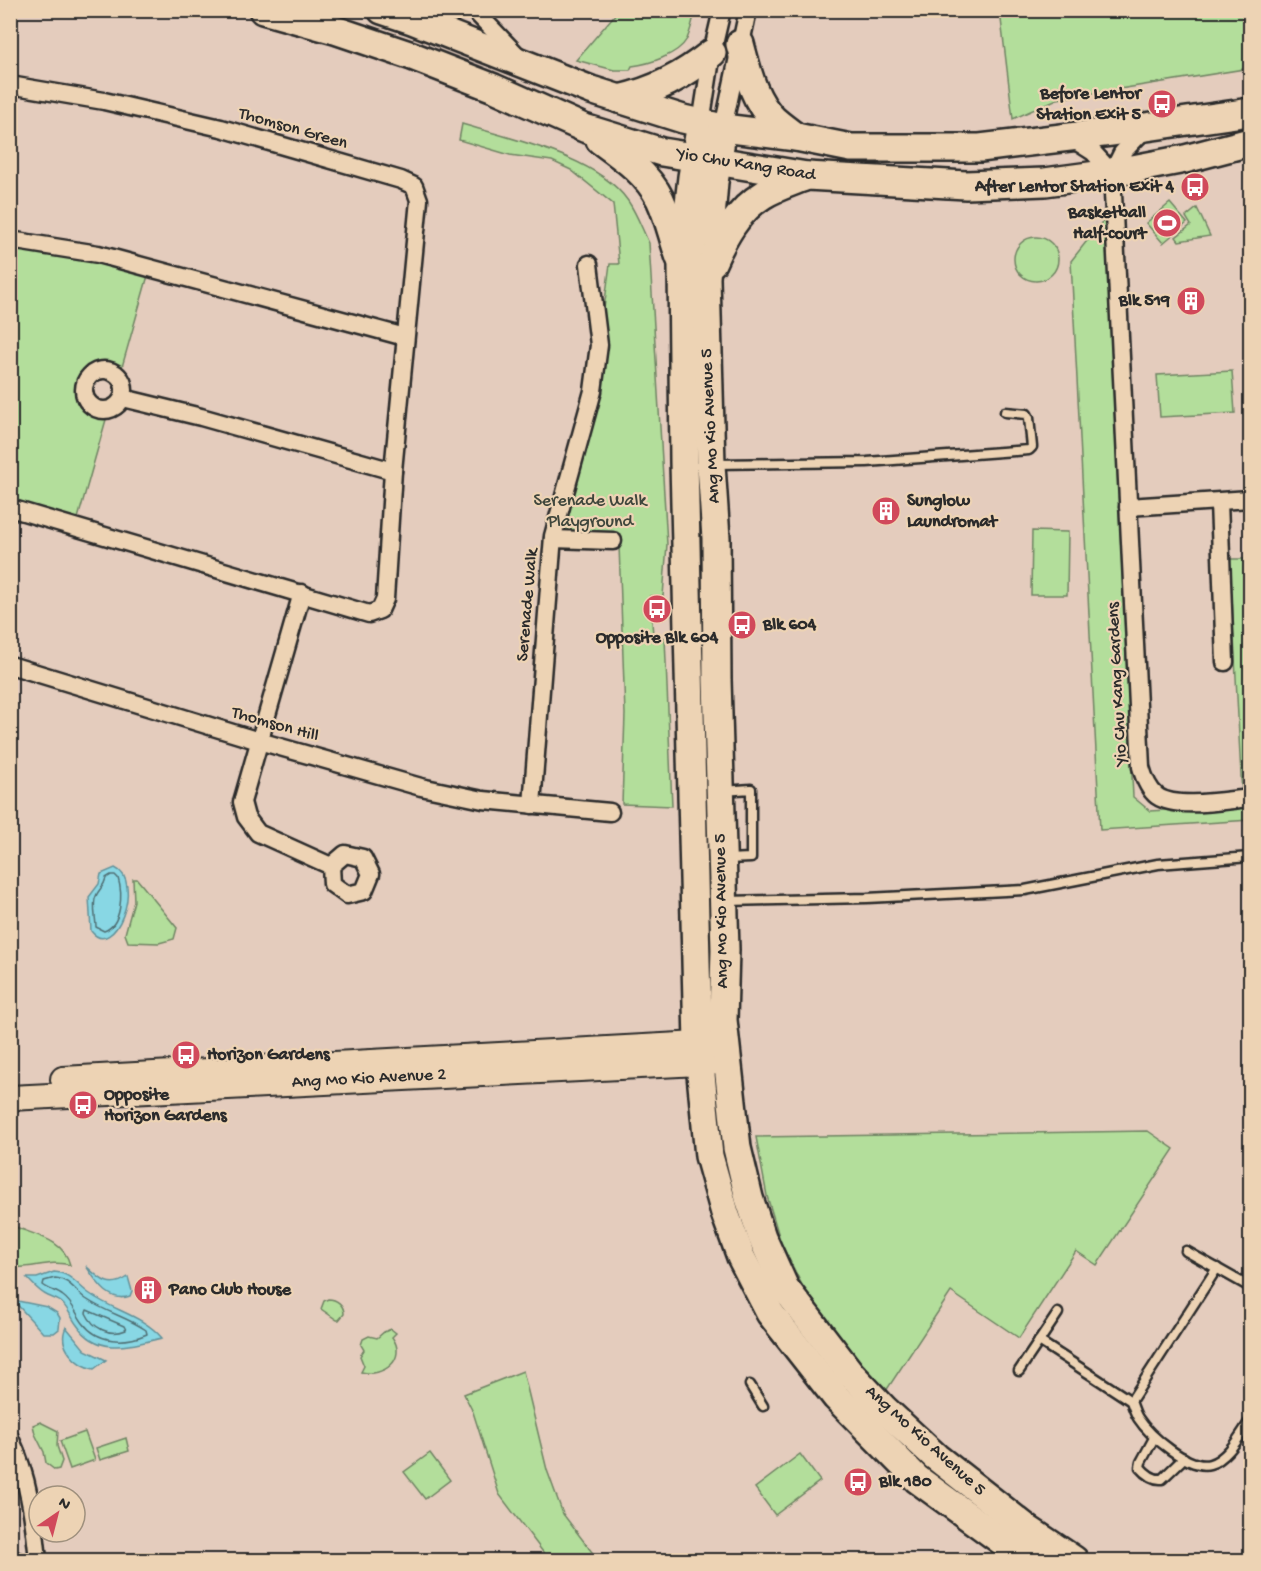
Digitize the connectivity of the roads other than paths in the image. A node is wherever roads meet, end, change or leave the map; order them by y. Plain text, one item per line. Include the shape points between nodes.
1 (263, 10) edge
2 (382, 10) edge
3 (474, 10) edge
4 (722, 10) edge
5 (748, 10) edge
6 (418, 15) edge
7 (740, 44) junction
8 (712, 53) junction
9 (529, 67) junction
10 (10, 85) edge
11 (619, 99) junction
12 (1251, 112) edge
13 (712, 125) junction
14 (1148, 127) junction
15 (584, 128) junction
16 (796, 137) junction
17 (1071, 138) junction
18 (1251, 142) edge
19 (706, 160) junction
20 (1112, 173) junction
21 (807, 176) junction
22 (10, 240) edge
23 (589, 264) dead end
24 (682, 265) junction
25 (706, 278) junction
26 (405, 337) junction
27 (123, 398) dead end
28 (1005, 412) dead end
29 (711, 464) junction
30 (393, 471) junction
31 (1251, 499) edge
32 (1219, 502) junction
33 (1128, 507) junction
34 (10, 508) edge
35 (553, 539) junction
36 (613, 541) dead end
37 (302, 593) junction
38 (1225, 662) dead end
39 (10, 665) edge
40 (259, 741) junction
41 (1251, 798) edge
42 (532, 805) junction
43 (610, 812) dead end
44 (1251, 857) edge
45 (332, 866) dead end
46 (723, 901) junction
47 (726, 1051) junction
48 (698, 1054) junction
49 (434, 1067) junction
50 (10, 1082) edge
51 (10, 1098) edge
52 (1186, 1251) dead end
53 (1217, 1268) junction
54 (1251, 1287) edge
55 (1058, 1313) dead end
56 (1039, 1341) junction
57 (1018, 1371) dead end
58 (750, 1385) dead end
59 (1131, 1401) junction
60 (764, 1406) dead end
61 (1251, 1420) edge
62 (10, 1438) edge
63 (1154, 1438) junction
64 (1184, 1458) junction
65 (10, 1462) edge
66 (10, 1554) edge
67 (27, 1560) edge
68 (38, 1560) edge
69 (1028, 1560) edge
70 (1074, 1560) edge

1 - 15 main road, Yio Chu Kang Road via 412,56
2 - 6 main road, Yio Chu Kang Road
3 - 9 street
4 - 8 street
5 - 7 street
6 - 9 main road, Yio Chu Kang Road
7 - 13 street
7 - 16 main road via 749,81 759,100 773,119
8 - 11 main road via 660,87
8 - 13 street
9 - 11 main road, Yio Chu Kang Road
10 - 26 street, Thomson Green via 104,100 221,128 414,186 419,200
11 - 13 main road, Yio Chu Kang Road
12 - 14 main road, Yio Chu Kang Road
13 - 16 main road, Yio Chu Kang Road
13 - 19 main road, Ang Mo Kio Avenue 5
14 - 17 main road, Yio Chu Kang Road
14 - 20 street via 1122,153
15 - 19 main road, Yio Chu Kang Road via 662,152
15 - 24 main road via 633,165 653,189
16 - 17 main road, Yio Chu Kang Road via 850,147 933,148 980,148
17 - 20 street via 1093,152
18 - 20 main road, Yio Chu Kang Road
19 - 21 main road, Yio Chu Kang Road
19 - 24 main road, Ang Mo Kio Avenue 5
19 - 25 main road, Ang Mo Kio Avenue 5
20 - 21 main road, Yio Chu Kang Road via 1045,182 966,185
20 - 33 street, Yio Chu Kang Gardens
21 - 25 main road via 764,195 748,207 730,228
22 - 26 street via 98,254
23 - 35 street, Serenade Walk via 599,345 593,391
24 - 48 main road, Ang Mo Kio Avenue 5
25 - 29 main road, Ang Mo Kio Avenue 5
26 - 30 street, Thomson Green
27 - 30 street
28 - 29 lane via 1027,414 1032,447 1029,450 867,462
29 - 46 main road, Ang Mo Kio Avenue 5 via 717,538
30 - 37 street, Thomson Green via 385,599 380,610 369,614
31 - 32 street
32 - 33 street
32 - 38 street
33 - 41 street, Yio Chu Kang Gardens via 1141,767 1146,784 1158,797 1177,803
34 - 37 street, Thomson Green
35 - 36 street
35 - 42 street, Serenade Walk
37 - 40 street
39 - 40 street, Thomson Hill
40 - 42 street, Thomson Hill via 421,787
40 - 45 street via 242,802 246,817 258,833
42 - 43 street
44 - 46 lane via 1158,864 1025,890
46 - 47 main road, Ang Mo Kio Avenue 5
47 - 48 main road, Ang Mo Kio Avenue 2
47 - 70 main road, Ang Mo Kio Avenue 5 via 737,1148 749,1198 785,1288 851,1374 884,1408 936,1456 1029,1530
48 - 49 main road, Ang Mo Kio Avenue 2
48 - 69 main road, Ang Mo Kio Avenue 5 via 709,1156 741,1257 770,1313 836,1397 917,1479
49 - 50 main road, Ang Mo Kio Avenue 2
49 - 51 main road, Ang Mo Kio Avenue 2
52 - 53 lane
53 - 54 lane
53 - 59 lane
55 - 56 lane
56 - 57 lane
56 - 59 lane
58 - 60 lane
59 - 63 lane
61 - 64 lane via 1217,1461 1208,1465
62 - 68 street via 20,1457 27,1487
63 - 64 lane
63 - 64 lane via 1140,1462 1147,1475 1162,1479
65 - 67 street
66 - 67 lane

